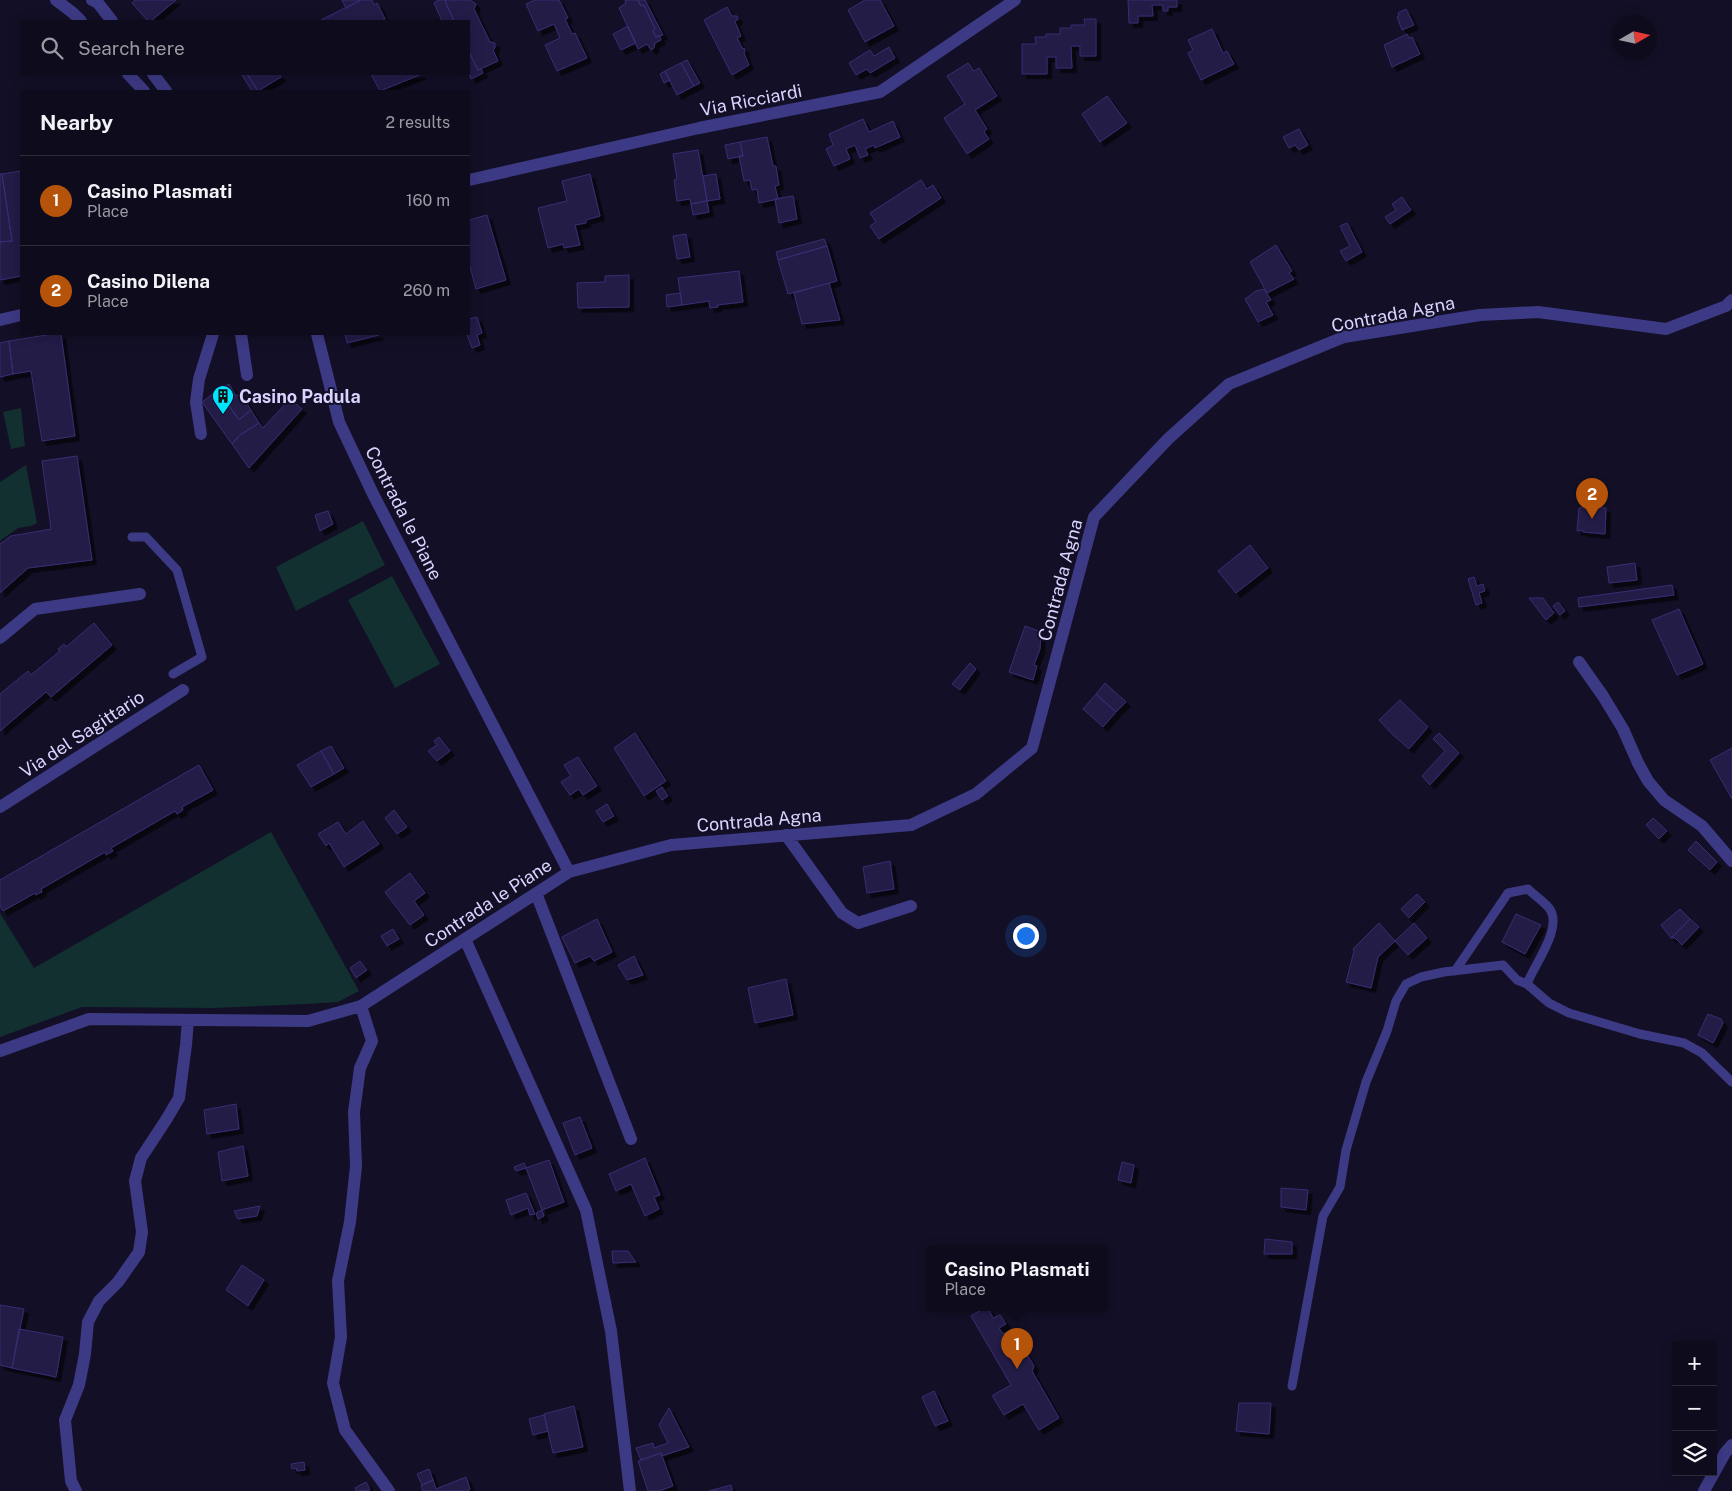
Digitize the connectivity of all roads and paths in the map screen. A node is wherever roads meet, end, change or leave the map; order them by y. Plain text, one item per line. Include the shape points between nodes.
1 (56, 0) edge
2 (92, 0) edge
3 (1015, 0) edge
4 (80, 20) edge
5 (111, 20) edge
6 (129, 75) edge
7 (153, 75) edge
8 (143, 90) edge
9 (165, 90) edge
10 (470, 180) edge
11 (1732, 300) edge
12 (20, 315) edge
13 (0, 320) edge
14 (213, 335) edge
15 (241, 335) edge
16 (317, 335) edge
17 (247, 375) dead end
18 (201, 434) dead end
19 (132, 537) dead end
20 (140, 594) dead end
21 (0, 638) edge
22 (1579, 662) dead end
23 (173, 674) dead end
24 (183, 690) dead end
25 (0, 807) edge
26 (786, 835) junction
27 (1732, 861) edge
28 (569, 872) junction
29 (536, 893) junction
30 (911, 906) dead end
31 (465, 939) junction
32 (1455, 971) junction
33 (1527, 984) junction
34 (360, 1006) junction
35 (188, 1020) junction
36 (0, 1051) edge
37 (1732, 1082) edge
38 (632, 1140) dead end
39 (1292, 1386) dead end
40 (1732, 1445) edge
41 (389, 1490) edge
42 (76, 1491) edge
43 (630, 1491) edge
44 (1704, 1491) edge

1 - 4 street
2 - 5 street
3 - 10 street, Via Ricciardi via 880,92 699,128
6 - 8 street
7 - 9 street
11 - 26 street, Contrada Agna via 1726,306 1666,329 1538,312 1480,315 1344,337 1229,384 1168,439 1094,517 1032,748 976,794 912,825
12 - 13 street
14 - 18 street via 199,379 196,402
15 - 17 street
16 - 28 street, Contrada le Piane via 339,422
19 - 23 lane via 146,537 177,570 202,657
20 - 21 street via 35,609
22 - 27 street via 1623,729 1648,781 1664,800 1702,826
24 - 25 street, Via del Sagittario
26 - 28 street, Contrada Agna via 671,845
26 - 30 street via 842,914 858,923
28 - 29 street, Contrada le Piane
29 - 31 street, Contrada le Piane
29 - 38 street
31 - 34 street, Contrada le Piane
31 - 43 street via 586,1210 612,1331
32 - 33 lane via 1503,965 1517,980
32 - 33 lane via 1508,893 1528,889 1550,908 1554,919 1552,932
32 - 39 lane via 1421,977 1406,984 1396,1001 1366,1082 1346,1150 1340,1187 1323,1216
33 - 37 lane via 1569,1013 1684,1043 1702,1053
34 - 35 street, Contrada le Piane via 308,1021
34 - 41 street via 372,1042 360,1068 354,1112 356,1166 350,1222 338,1282 341,1337 333,1383 344,1430
35 - 36 street, Contrada le Piane via 88,1019
35 - 42 street via 179,1098 141,1158 135,1181 142,1232 139,1252 118,1282 99,1301 88,1322 79,1384 65,1420 71,1481
40 - 44 street

